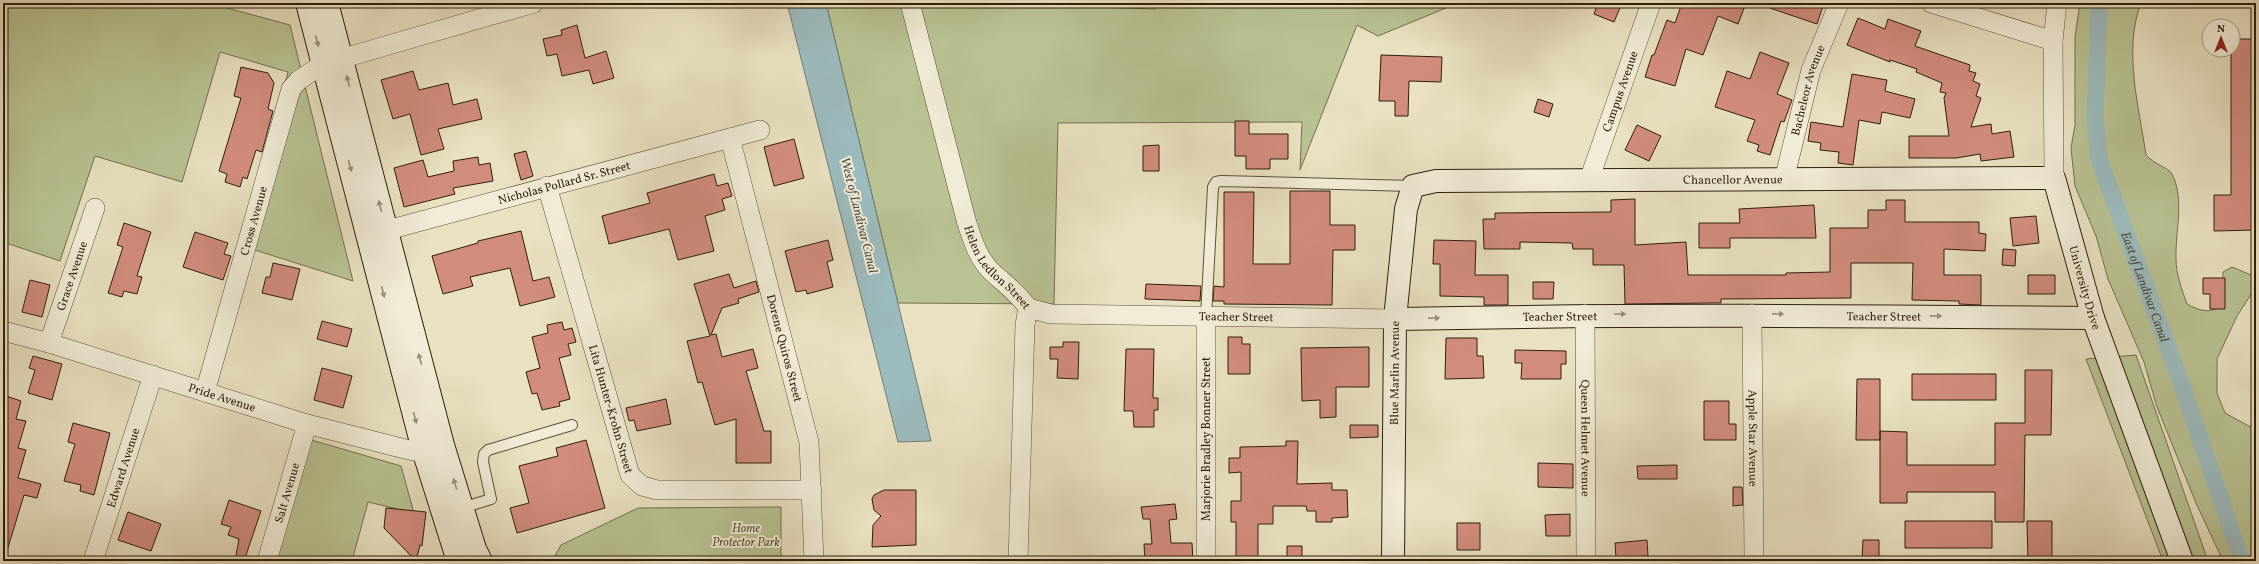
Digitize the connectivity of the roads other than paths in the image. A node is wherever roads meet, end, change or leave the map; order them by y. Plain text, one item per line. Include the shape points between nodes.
1 (307, 3) edge
2 (327, 3) edge
3 (910, 3) edge
4 (1651, 3) edge
5 (1838, 3) edge
6 (1931, 3) edge
7 (2057, 3) edge
8 (528, 4) edge
9 (2053, 42) junction
10 (333, 61) junction
11 (760, 130) dead end
12 (730, 138) junction
13 (2054, 178) junction
14 (1589, 180) junction
15 (1784, 180) junction
16 (547, 186) junction
17 (1413, 186) junction
18 (95, 208) dead end
19 (377, 233) junction
20 (1028, 308) junction
21 (1585, 314) junction
22 (1752, 314) junction
23 (1206, 316) junction
24 (2093, 318) junction
25 (1395, 319) junction
26 (3, 331) edge
27 (49, 343) junction
28 (153, 375) junction
29 (205, 392) junction
30 (307, 424) junction
31 (572, 425) dead end
32 (433, 447) junction
33 (812, 490) junction
34 (462, 508) junction
35 (469, 558) edge
36 (93, 561) edge
37 (267, 561) edge
38 (814, 561) edge
39 (1018, 561) edge
40 (1206, 561) edge
41 (1393, 561) edge
42 (1586, 561) edge
43 (1754, 561) edge
44 (2182, 561) edge

1 -> 10 street
2 - 10 street
3 - 20 street, Helen Ledlon Street via 973,240 980,257 990,270 1018,294
4 - 14 street, Campus Avenue
5 - 15 street, Bacheleor Avenue via 1812,70
6 - 9 street
7 - 9 street, University Drive
8 - 10 street, Cross Avenue
9 - 13 street, University Drive
10 - 19 street
10 - 29 street, Cross Avenue via 299,80 291,89
11 - 12 street, Nicholas Pollard Sr. Street
12 - 16 street, Nicholas Pollard Sr. Street
12 - 33 street, Dorene Quiros Street via 804,418 809,442
13 - 15 street, Chancellor Avenue
13 - 24 street, University Drive
14 - 15 street, Chancellor Avenue
14 - 17 street, Chancellor Avenue via 1436,181
16 - 19 street, Nicholas Pollard Sr. Street
16 - 33 street, Lita Hunter-Krohn Street via 630,475 642,486 658,490
17 - 23 lane via 1216,182 1213,187
17 - 25 street, Blue Marlin Avenue via 1406,209
18 - 27 street, Grace Avenue
19 - 32 street
20 - 23 street, Teacher Street via 1050,314
20 - 39 street, Helen Ledlon Street via 1025,326
21 -> 22 street, Teacher Street
25 -> 21 street, Teacher Street
21 - 42 street, Queen Helmet Avenue
22 -> 24 street, Teacher Street
22 - 43 street, Apple Star Avenue
23 - 25 street, Teacher Street
23 - 40 street, Marjorie Bradley Bonner Street
24 - 44 street, University Drive
25 - 41 street, Blue Marlin Avenue
26 - 27 street, Pride Avenue
27 - 28 street, Pride Avenue
28 - 29 street, Pride Avenue
28 - 36 street, Edward Avenue
29 - 30 street, Pride Avenue
30 - 32 street, Pride Avenue via 405,449
30 - 37 street, Salt Avenue
31 - 34 lane via 488,450 484,454 483,462 491,499
34 -> 32 street
32 - 35 street
33 - 38 street, Dorene Quiros Street
34 - 35 street

